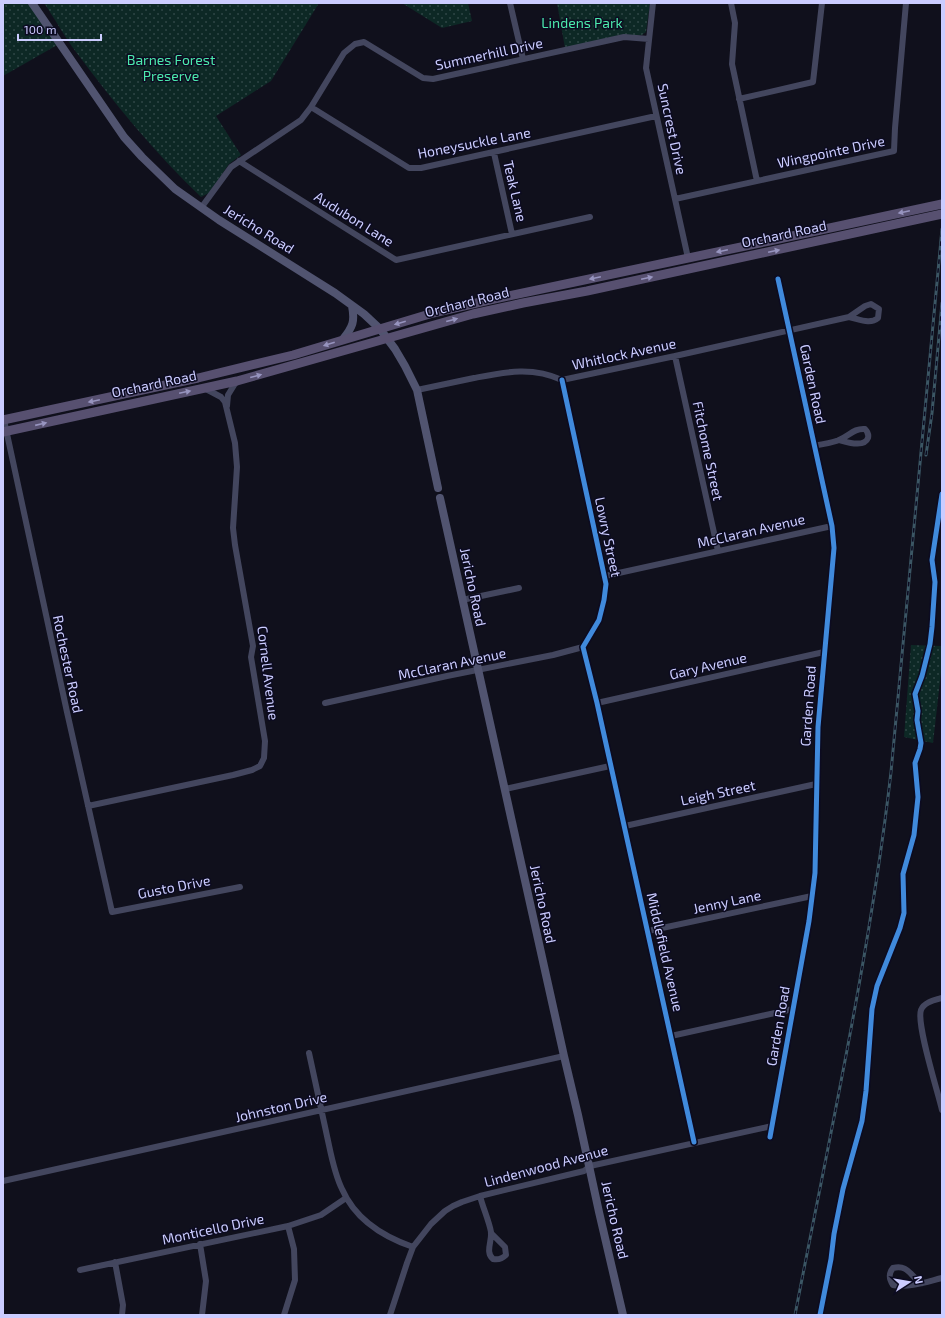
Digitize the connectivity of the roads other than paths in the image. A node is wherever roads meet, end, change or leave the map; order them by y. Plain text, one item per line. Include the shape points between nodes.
1 (32, 3) edge
2 (510, 3) edge
3 (652, 3) edge
4 (731, 3) edge
5 (822, 3) edge
6 (906, 3) edge
7 (649, 39) junction
8 (523, 59) junction
9 (739, 99) junction
10 (310, 107) junction
11 (656, 116) junction
12 (494, 153) junction
13 (239, 161) junction
14 (757, 181) junction
15 (675, 199) junction
16 (942, 204) edge
17 (201, 208) junction
18 (942, 214) edge
19 (590, 217) dead end
20 (512, 234) junction
21 (688, 258) junction
22 (778, 279) dead end
23 (352, 306) junction
24 (850, 317) dead end
25 (380, 329) junction
26 (789, 330) junction
27 (387, 338) junction
28 (343, 339) junction
29 (675, 356) junction
30 (562, 380) junction
31 (237, 381) junction
32 (204, 388) junction
33 (417, 390) junction
34 (227, 407) junction
35 (3, 420) edge
36 (5, 432) edge
37 (839, 440) dead end
38 (814, 446) junction
39 (438, 488) dead end
40 (440, 498) dead end
41 (832, 526) junction
42 (718, 551) junction
43 (604, 576) junction
44 (519, 588) dead end
45 (462, 600) junction
46 (583, 647) junction
47 (824, 652) junction
48 (478, 670) junction
49 (325, 703) dead end
50 (597, 703) junction
51 (610, 766) junction
52 (816, 784) junction
53 (505, 789) junction
54 (88, 806) junction
55 (624, 826) junction
56 (240, 887) dead end
57 (812, 896) junction
58 (112, 912) joint
59 (648, 931) junction
60 (942, 998) edge
61 (793, 1009) junction
62 (671, 1036) junction
63 (309, 1053) dead end
64 (564, 1056) junction
65 (941, 1097) edge
66 (321, 1110) junction
67 (942, 1110) edge
68 (772, 1126) junction
69 (770, 1136) dead end
70 (694, 1142) junction
71 (590, 1166) junction
72 (3, 1181) edge
73 (480, 1196) junction
74 (346, 1198) junction
75 (288, 1226) junction
76 (491, 1233) dead end
77 (200, 1244) junction
78 (413, 1247) junction
79 (115, 1262) junction
80 (80, 1270) dead end
81 (942, 1278) edge
82 (922, 1283) junction
83 (122, 1315) edge
84 (202, 1315) edge
85 (284, 1315) edge
86 (390, 1315) edge
87 (623, 1315) edge

1 - 17 main road, Jericho Road via 124,137 175,189
2 - 8 street
3 - 7 street, Suncrest Drive
4 - 9 street via 735,24 732,64
5 - 9 street via 814,82
6 - 14 street, Wingpointe Drive via 894,151
7 - 8 street, Summerhill Drive via 624,37
7 - 11 street, Suncrest Drive via 646,68
8 - 10 street, Summerhill Drive via 433,79 423,78 364,42 355,44 344,53
9 - 14 street
10 - 12 street, Honeysuckle Lane via 409,168 421,168
10 - 13 street, Summerhill Drive via 301,120
11 - 12 street, Honeysuckle Lane
11 - 15 street, Suncrest Drive
12 - 20 street, Teak Lane
13 - 17 street, Summerhill Drive via 225,174
13 - 20 street, Audubon Lane via 396,260
14 - 15 street, Wingpointe Drive
15 - 21 street, Suncrest Drive
16 -> 21 main road, Orchard Road
17 - 23 main road, Jericho Road
27 -> 18 main road, Orchard Road via 495,309 595,290
19 - 20 street, Audubon Lane
21 -> 25 main road, Orchard Road via 494,299
22 - 26 street, Garden Road
23 - 25 main road, Jericho Road
23 - 28 main road via 353,322
24 - 26 street, Whitlock Avenue
25 - 27 main road, Jericho Road
25 - 28 main road, Orchard Road
26 - 29 street, Whitlock Avenue
26 - 38 street, Garden Road
31 -> 27 main road, Orchard Road
27 - 33 main road, Jericho Road
28 -> 35 main road, Orchard Road via 293,355 198,378
29 - 30 street, Whitlock Avenue
29 - 42 street, Fitchome Street
30 - 33 street, Whitlock Avenue via 536,371 513,371
30 - 43 street, Lowry Street
31 - 32 main road, Orchard Road
31 - 34 street, Cornell Avenue via 228,395
32 - 34 street via 221,397
36 -> 32 main road, Orchard Road
33 - 39 main road, Jericho Road
34 - 54 street, Cornell Avenue via 237,467 233,528 253,646 251,657 265,741 264,758 260,766 252,770
35 - 36 street, Rochester Road
36 - 54 street, Rochester Road
37 - 38 street
38 - 41 street, Garden Road
40 - 45 main road, Jericho Road
41 - 42 street, McClaran Avenue
41 - 47 street, Garden Road via 834,548
42 - 43 street, McClaran Avenue
43 - 46 street, Lowry Street via 606,584 599,620
44 - 45 street
45 - 48 main road, Jericho Road
46 - 48 street, McClaran Avenue
46 - 50 street
47 - 50 street, Gary Avenue
47 - 52 street, Garden Road
48 - 49 street, McClaran Avenue
48 - 53 main road, Jericho Road
50 - 51 street
51 - 53 street
51 - 55 street, Middlefield Avenue
52 - 55 street, Leigh Street
52 - 57 street, Garden Road via 815,874
53 - 64 main road, Jericho Road
54 - 58 street, Rochester Road
55 - 59 street, Middlefield Avenue
56 - 58 street, Gusto Drive
57 - 59 street, Jenny Lane
57 - 61 street, Garden Road
59 - 62 street, Middlefield Avenue
60 - 65 street via 923,1006 920,1015
61 - 62 street
61 - 68 street, Garden Road
62 - 70 street, Middlefield Avenue
63 - 66 street
64 - 66 street, Johnston Drive
64 - 71 main road, Jericho Road
65 - 67 street
66 - 72 street, Johnston Drive
66 - 74 street via 336,1176
68 - 69 street, Garden Road
68 - 70 street, Lindenwood Avenue
70 - 71 street, Lindenwood Avenue
71 - 73 street, Lindenwood Avenue via 584,1171
71 - 87 main road, Jericho Road
73 - 76 street
73 - 78 street, Lindenwood Avenue via 453,1206 437,1217
74 - 75 street, Monticello Drive via 321,1215
74 - 78 street via 374,1228 398,1242
75 - 77 street, Monticello Drive
75 - 85 street via 294,1249 294,1280
77 - 79 street, Monticello Drive
77 - 84 street via 206,1281
78 - 86 street, Lindenwood Avenue
79 - 80 street, Monticello Drive
79 - 83 street via 123,1305
81 - 82 street
82 - 82 street via 904,1267 893,1268 891,1271 890,1280 893,1285

